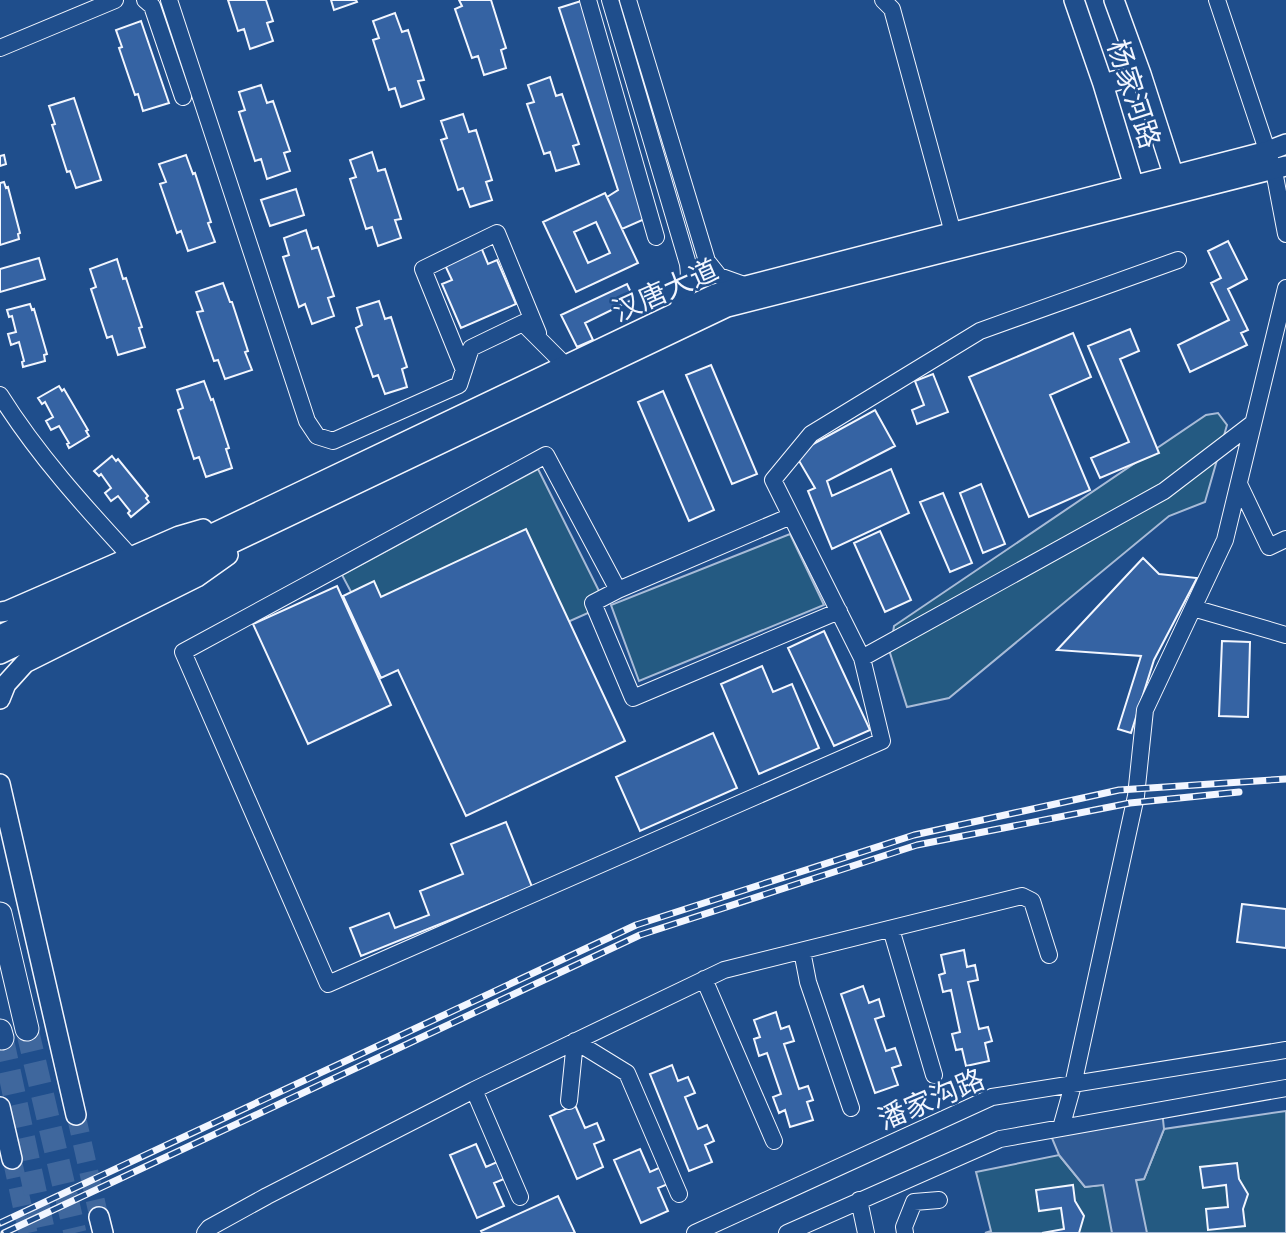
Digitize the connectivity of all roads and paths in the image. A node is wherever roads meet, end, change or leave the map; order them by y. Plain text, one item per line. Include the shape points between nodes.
1 (115, 0) edge
2 (145, 0) edge
3 (169, 0) edge
4 (588, 0) edge
5 (610, 0) edge
6 (628, 0) edge
7 (883, 0) edge
8 (1074, 0) edge
9 (1114, 0) edge
10 (1217, 0) edge
11 (0, 48) edge
12 (1141, 74) junction
13 (1103, 84) junction
14 (183, 97) dead end
15 (1277, 147) edge
16 (1280, 168) edge
17 (1172, 174) junction
18 (1133, 185) junction
19 (1180, 194) junction
20 (1140, 204) junction
21 (953, 233) junction
22 (1286, 234) edge
23 (656, 237) dead end
24 (1178, 260) dead end
25 (747, 286) junction
26 (1286, 288) edge
27 (674, 314) junction
28 (542, 342) junction
29 (566, 366) junction
30 (462, 377) junction
31 (0, 395) edge
32 (471, 411) junction
33 (1253, 424) junction
34 (1238, 484) junction
35 (791, 516) junction
36 (263, 520) junction
37 (1286, 539) edge
38 (131, 557) junction
39 (618, 590) junction
40 (106, 594) junction
41 (1193, 608) junction
42 (839, 611) junction
43 (2, 614) edge
44 (0, 635) edge
45 (1286, 635) edge
46 (0, 656) edge
47 (862, 658) junction
48 (25, 663) junction
49 (0, 699) edge
50 (0, 784) edge
51 (0, 914) edge
52 (891, 929) junction
53 (802, 951) junction
54 (1049, 955) dead end
55 (704, 979) junction
56 (27, 1029) tunnel mouth
57 (575, 1041) junction
58 (1286, 1050) edge
59 (934, 1075) dead end
60 (1073, 1084) junction
61 (1286, 1088) edge
62 (474, 1090) junction
63 (569, 1101) dead end
64 (0, 1107) edge
65 (851, 1108) dead end
66 (76, 1115) tunnel mouth
67 (1061, 1128) junction
68 (774, 1141) dead end
69 (12, 1159) tunnel mouth
70 (679, 1194) dead end
71 (520, 1196) dead end
72 (859, 1200) junction
73 (939, 1200) dead end
74 (205, 1233) edge
75 (695, 1233) edge
76 (787, 1233) edge
77 (866, 1233) edge
78 (905, 1233) edge

1 - 11 street
2 - 14 street via 152,6
3 - 30 street via 307,421 317,436 333,441
4 - 23 street
5 - 27 street via 688,264 686,297
6 - 25 street via 707,261 719,276
7 - 21 street via 892,9
8 - 13 main road, 杨家河路
9 - 12 main road, 杨家河路
10 - 15 street
12 - 13 main road
12 - 17 main road, 杨家河路
13 - 18 main road, 杨家河路
15 - 16 street
15 - 17 main road, 汉唐大道
16 - 19 main road, 汉唐大道
16 - 22 street
17 - 18 main road, 汉唐大道
17 - 19 main road, 杨家河路
18 - 20 main road, 杨家河路
18 - 21 main road, 汉唐大道
19 - 20 main road, 汉唐大道
20 - 36 main road, 汉唐大道 via 727,307
21 - 25 main road, 汉唐大道
24 - 35 street via 980,331 811,435 773,480
25 - 27 main road, 汉唐大道 via 715,294
26 - 33 street
27 - 29 main road, 汉唐大道
28 - 29 street
28 - 30 street via 523,323 471,348
28 - 30 street via 498,233 423,269
29 - 32 main road, 汉唐大道
30 - 32 street
31 - 38 street via 83,506
32 - 36 main road, 汉唐大道
33 - 34 street
33 - 47 street via 1164,491
34 - 37 street via 1269,547
34 - 41 street via 1225,540
35 - 39 street
35 - 42 street
36 - 38 main road via 179,536
36 - 40 main road, 汉唐大道
36 - 48 main road via 197,578
38 - 43 main road
39 - 42 street via 593,603 633,698
39 - 47 street via 546,455 183,652 328,984 882,741
40 - 44 main road
40 - 46 main road
41 - 45 street
41 - 60 street via 1144,710 1136,796
42 - 47 street
46 - 48 main road via 8,664
48 - 49 main road via 6,684
50 - 66 main road
51 - 56 highway
52 - 53 street
52 - 54 street via 1022,897 1032,901
52 - 59 street
53 - 55 street
53 - 65 street via 808,982
55 - 57 street
55 - 68 street
57 - 62 street
57 - 63 street
57 - 70 street via 627,1073
58 - 60 street, 潘家沟路
60 - 67 street
60 - 75 street, 潘家沟路 via 992,1097
61 - 67 street
62 - 71 street
62 - 74 street via 267,1196
64 - 69 main road
67 - 72 street via 1000,1139
72 - 76 street
72 - 77 street
73 - 78 street via 914,1202

